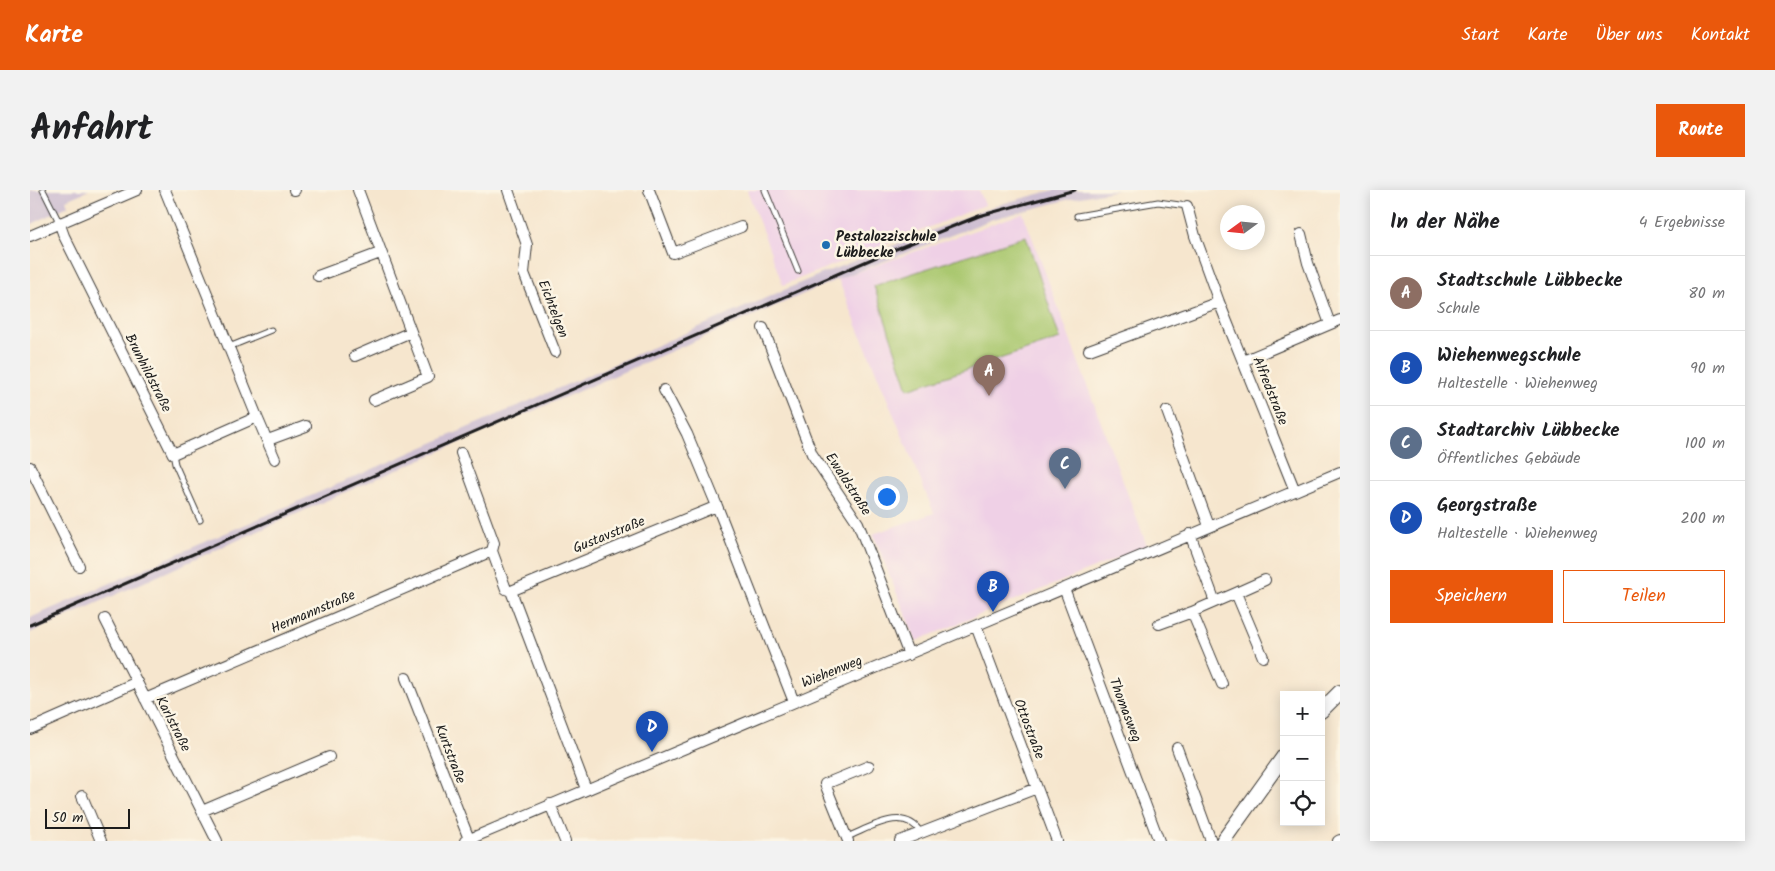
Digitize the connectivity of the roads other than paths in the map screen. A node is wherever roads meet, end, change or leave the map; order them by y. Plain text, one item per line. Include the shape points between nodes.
1 (43, 190) edge
2 (137, 190) edge
3 (165, 190) edge
4 (358, 190) edge
5 (508, 190) edge
6 (649, 190) edge
7 (764, 190) edge
8 (1188, 206) joint
9 (1077, 216) dead end
10 (59, 222) junction
11 (741, 227) dead end
12 (1301, 234) dead end
13 (30, 236) edge
14 (380, 253) junction
15 (798, 271) dead end
16 (318, 276) dead end
17 (1219, 302) junction
18 (1335, 322) edge
19 (763, 328) dead end
20 (271, 330) dead end
21 (410, 332) junction
22 (228, 347) junction
23 (1089, 350) dead end
24 (554, 352) dead end
25 (355, 356) dead end
26 (1243, 360) junction
27 (664, 390) dead end
28 (374, 400) dead end
29 (1167, 411) dead end
30 (257, 417) junction
31 (306, 426) dead end
32 (268, 440) junction
33 (461, 453) dead end
34 (173, 454) junction
35 (275, 459) dead end
36 (30, 467) edge
37 (1340, 472) edge
38 (1295, 491) junction
39 (718, 506) junction
40 (200, 520) dead end
41 (1209, 526) junction
42 (1190, 534) junction
43 (492, 551) junction
44 (79, 566) dead end
45 (1265, 580) dead end
46 (1064, 588) junction
47 (511, 590) junction
48 (1236, 593) junction
49 (1215, 602) junction
50 (1192, 612) junction
51 (105, 619) dead end
52 (1159, 624) dead end
53 (976, 626) junction
54 (909, 655) junction
55 (1263, 657) dead end
56 (406, 678) dead end
57 (137, 682) junction
58 (1222, 684) dead end
59 (1340, 692) edge
60 (145, 698) junction
61 (794, 702) junction
62 (1325, 708) edge
63 (30, 728) edge
64 (1176, 748) dead end
65 (329, 757) dead end
66 (1280, 762) edge
67 (869, 766) dead end
68 (1037, 788) junction
69 (586, 790) junction
70 (82, 796) dead end
71 (550, 804) junction
72 (202, 811) junction
73 (921, 833) junction
74 (848, 839) edge
75 (467, 840) edge
76 (101, 841) edge
77 (217, 841) edge
78 (565, 841) edge
79 (900, 841) edge
80 (1058, 841) edge
81 (1159, 841) edge
82 (1211, 841) edge
83 (1223, 841) edge

1 - 10 lane
2 - 10 street
3 - 22 street
4 - 14 street
5 - 24 street, Eichtelgen via 527,245 524,273
6 - 11 street via 673,252
7 - 15 lane
8 - 9 lane via 1158,202
8 - 17 street, Alfredstraße via 1195,236
10 - 13 street
10 - 34 street, Brunhildstraße
12 - 18 street via 1308,263
14 - 16 street
14 - 21 street
17 - 23 street
17 - 26 street, Alfredstraße
18 - 26 street
19 - 54 street, Ewaldstraße via 812,454 858,523
20 - 22 lane
21 - 25 street
21 - 28 street via 428,378
22 - 30 street
26 - 38 street, Alfredstraße
27 - 39 street
29 - 41 street
30 - 32 street
30 - 34 street
31 - 32 street
32 - 35 street
33 - 43 street via 494,543
34 - 40 lane
36 - 44 street
37 - 38 street, Wiehenweg
38 - 41 street, Wiehenweg
39 - 47 street, Gustavstraße
39 - 61 street
41 - 42 street, Wiehenweg
42 - 46 street, Wiehenweg
42 - 49 street
43 - 47 street via 506,589
43 - 60 street, Hermannstraße
45 - 48 street
46 - 53 street, Wiehenweg
46 - 81 street, Thomasweg
47 - 69 street
48 - 49 street
48 - 55 street
49 - 50 street
50 - 52 street
50 - 58 street
51 - 57 street, Karlstraße
53 - 54 street, Wiehenweg
53 - 68 street, Ottostraße
54 - 61 street, Wiehenweg
56 - 75 street, Kurtstraße
57 - 60 street, Karlstraße
57 - 63 street
59 - 62 street
60 - 72 street, Karlstraße
61 - 69 street, Wiehenweg
64 - 82 street
65 - 72 street
66 - 83 street
67 - 74 street via 825,784
68 - 73 street
68 - 80 street, Ottostraße
69 - 71 street, Wiehenweg
70 - 76 street
71 - 75 street, Wiehenweg
71 - 78 street
72 - 77 street, Karlstraße
73 - 74 lane via 908,819 899,818
73 - 79 street

